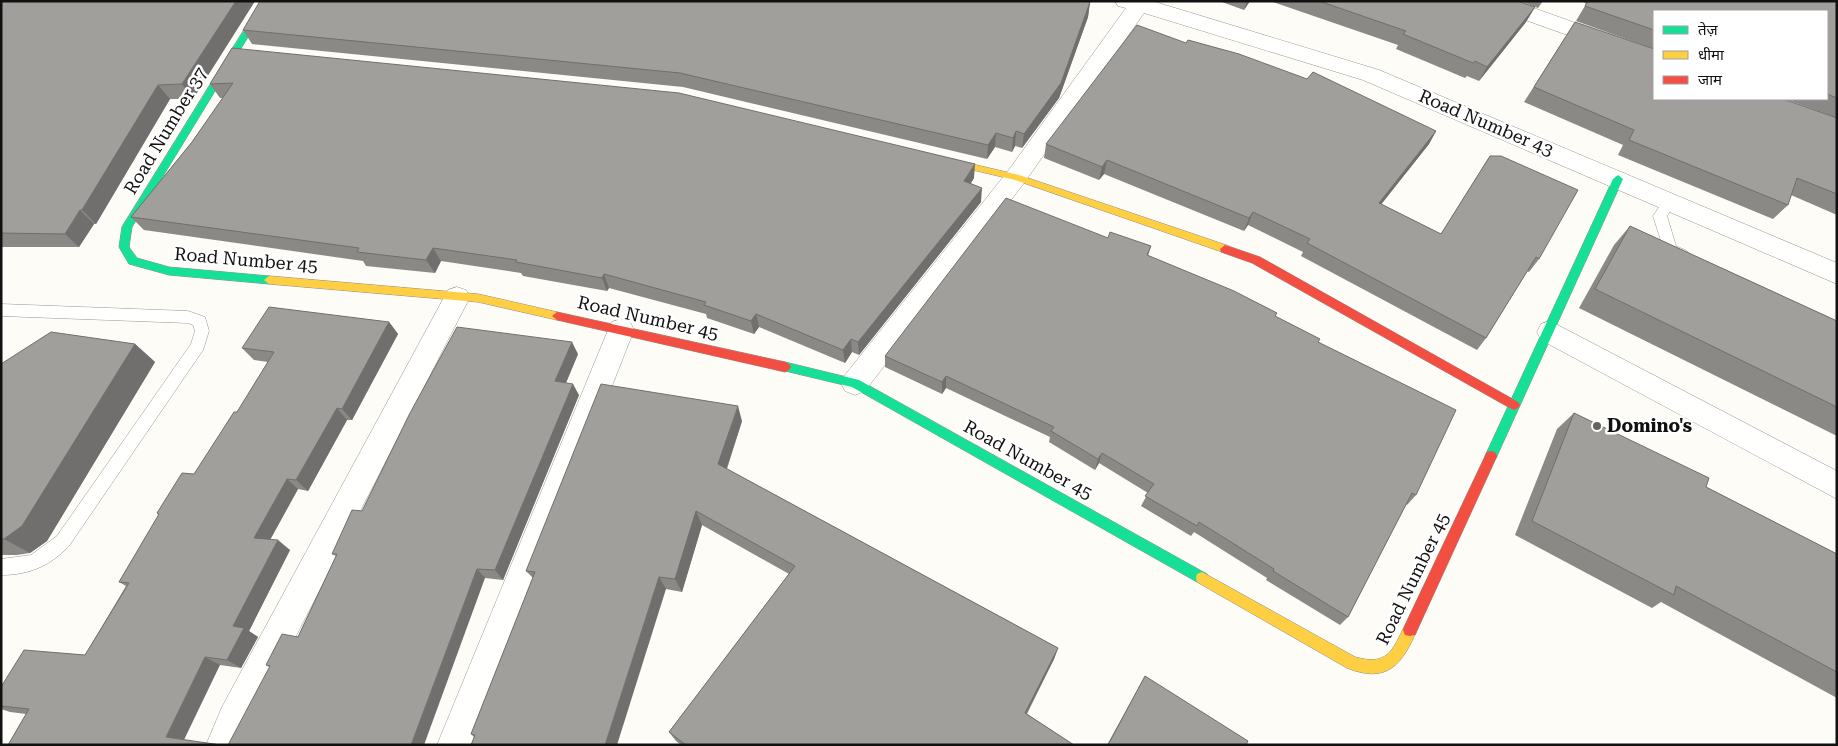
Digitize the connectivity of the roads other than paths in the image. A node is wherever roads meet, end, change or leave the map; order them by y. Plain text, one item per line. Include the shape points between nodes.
1 (266, 1) edge
2 (1493, 1) edge
3 (1136, 2) edge
4 (1653, 58) edge
5 (930, 157) edge
6 (1016, 178) junction
7 (1618, 179) junction
8 (1670, 201) junction
9 (127, 227) joint
10 (1696, 262) edge
11 (1837, 274) edge
12 (457, 297) junction
13 (1, 310) edge
14 (621, 330) junction
15 (1550, 332) junction
16 (856, 383) junction
17 (1514, 405) junction
18 (1837, 486) edge
19 (1, 568) edge
20 (223, 745) edge
21 (454, 745) edge

1 - 9 street, Road Number 37 via 239,53
2 - 4 street
3 - 6 street
3 - 7 street, Road Number 43 via 1371,75
5 - 6 street
6 - 16 street
6 - 17 street via 1256,260
7 - 8 street, Road Number 43
7 - 15 street, Road Number 45
8 - 10 lane via 1660,216 1670,249
8 - 11 street, Road Number 43
9 - 12 street, Road Number 45 via 124,247 133,261 169,271
12 - 14 street, Road Number 45 via 478,298
12 - 20 street
13 - 19 lane via 188,317 200,321 202,330 198,346 63,541 39,562
14 - 16 street, Road Number 45
14 - 21 street
15 - 17 street, Road Number 45
15 - 18 street
16 - 17 street, Road Number 45 via 1352,663 1372,671 1385,668 1398,654

